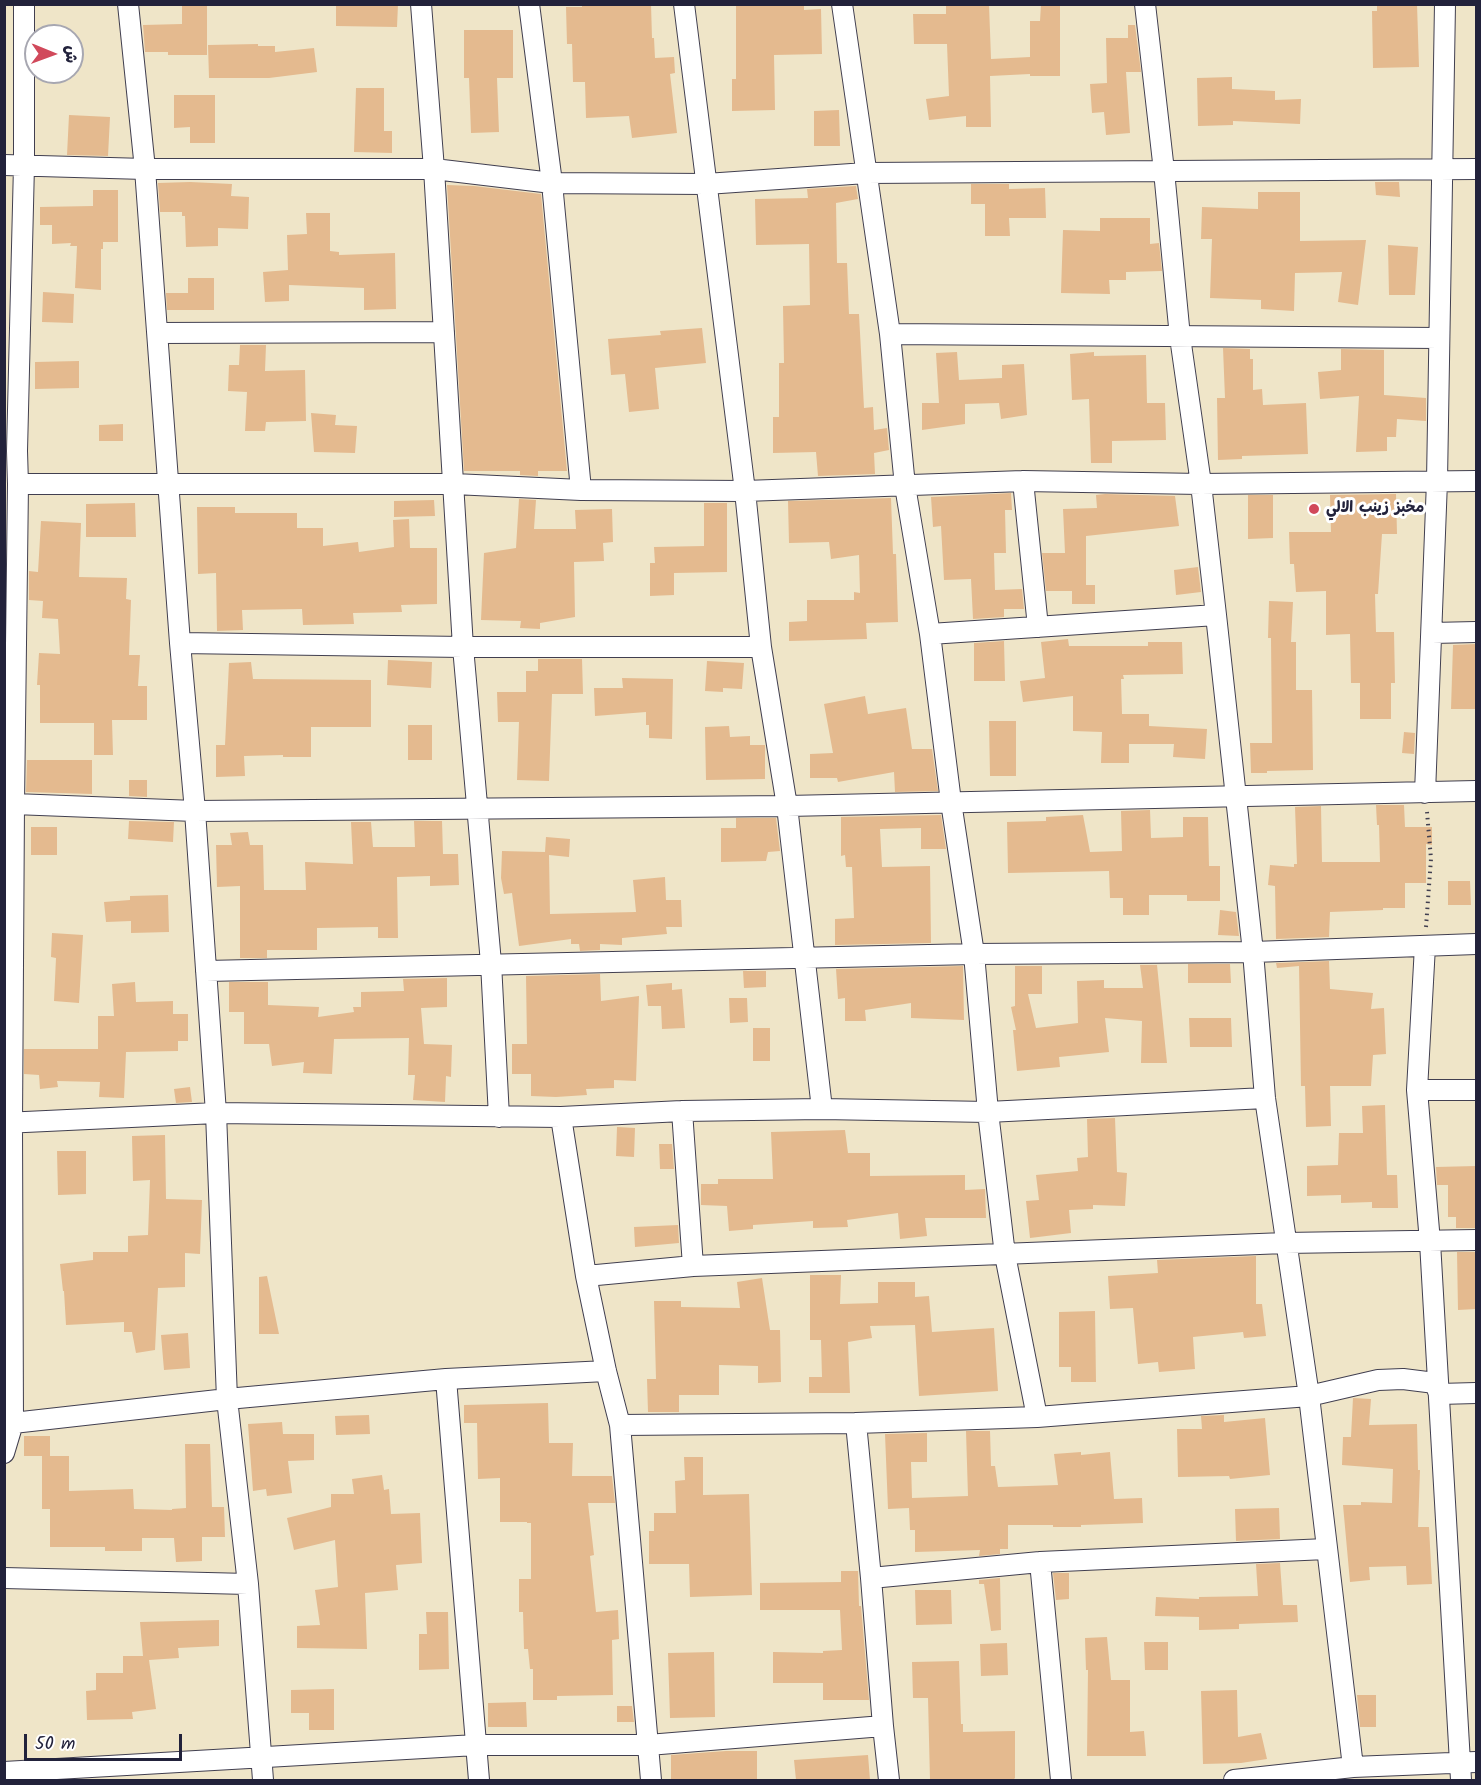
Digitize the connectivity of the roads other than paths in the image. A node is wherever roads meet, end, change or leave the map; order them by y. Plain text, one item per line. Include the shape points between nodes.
1 (24, 4) edge
2 (128, 4) edge
3 (421, 4) edge
4 (530, 4) edge
5 (684, 4) edge
6 (842, 4) edge
7 (1145, 4) edge
8 (1445, 4) edge
9 (14, 165) edge
10 (145, 169) junction
11 (434, 169) junction
12 (1442, 169) junction
13 (1476, 169) edge
14 (1164, 171) junction
15 (866, 173) junction
16 (552, 183) junction
17 (706, 184) junction
18 (13, 306) edge
19 (444, 332) junction
20 (158, 333) junction
21 (890, 334) junction
22 (1180, 337) junction
23 (1439, 338) junction
24 (11, 451) edge
25 (1023, 481) junction
26 (1476, 481) edge
27 (1437, 482) junction
28 (18, 484) junction
29 (169, 484) junction
30 (454, 484) junction
31 (1201, 484) junction
32 (904, 486) junction
33 (581, 490) junction
34 (745, 491) junction
35 (1216, 615) junction
36 (1038, 627) junction
37 (1476, 632) edge
38 (1432, 633) junction
39 (930, 634) junction
40 (180, 644) junction
41 (463, 647) junction
42 (761, 647) junction
43 (1476, 791) edge
44 (1425, 793) junction
45 (1235, 797) junction
46 (951, 802) junction
47 (14, 804) junction
48 (787, 806) junction
49 (477, 808) junction
50 (195, 811) junction
51 (10, 847) edge
52 (1476, 944) edge
53 (1425, 946) junction
54 (1253, 952) junction
55 (974, 954) junction
56 (806, 958) junction
57 (491, 963) junction
58 (206, 970) junction
59 (9, 975) edge
60 (1417, 1090) junction
61 (1476, 1090) edge
62 (1265, 1098) junction
63 (822, 1109) junction
64 (682, 1111) junction
65 (988, 1112) junction
66 (216, 1113) junction
67 (499, 1117) junction
68 (561, 1117) junction
69 (8, 1123) edge
70 (1476, 1240) edge
71 (1430, 1242) junction
72 (1285, 1243) junction
73 (1005, 1255) junction
74 (8, 1260) edge
75 (693, 1266) junction
76 (586, 1276) junction
77 (606, 1371) junction
78 (446, 1379) junction
79 (1476, 1393) edge
80 (1439, 1394) junction
81 (1309, 1396) junction
82 (227, 1399) junction
83 (1037, 1417) junction
84 (13, 1423) junction
85 (856, 1423) junction
86 (621, 1425) junction
87 (4, 1453) edge
88 (1326, 1550) junction
89 (1040, 1562) junction
90 (4, 1578) edge
91 (871, 1578) junction
92 (248, 1584) junction
93 (883, 1726) junction
94 (476, 1745) junction
95 (648, 1745) junction
96 (261, 1758) junction
97 (1353, 1767) junction
98 (1466, 1769) edge
99 (4, 1772) edge
100 (263, 1780) edge
101 (479, 1780) edge
102 (651, 1780) edge
103 (889, 1780) edge
104 (1061, 1780) edge
105 (1234, 1780) edge

1 - 9 street
2 - 10 street
3 - 11 street
4 - 16 street
5 - 17 street
6 - 15 street
7 - 14 street
8 - 12 street
9 - 10 street
9 - 18 street
10 - 11 street
10 - 20 street
11 - 16 street
11 - 19 street
12 - 13 street
12 - 14 street
12 - 23 street
14 - 15 street
14 - 22 street
15 - 17 street
15 - 21 street
16 - 17 street
16 - 33 street
17 - 34 street
18 - 24 street
19 - 20 street
19 - 30 street
20 - 29 street
21 - 22 street
21 - 32 street
22 - 23 street
22 - 31 street
23 - 27 street
24 - 28 street
25 - 31 street
25 - 32 street
25 - 36 street
26 - 27 street
27 - 31 street
27 - 38 street
28 - 29 street
28 - 47 street
29 - 30 street
29 - 40 street
30 - 33 street
30 - 41 street
31 - 35 street
32 - 34 street
32 - 39 street
33 - 34 street
34 - 42 street
35 - 36 street
35 - 45 street
36 - 39 street
37 - 38 street
38 - 44 street
39 - 46 street
40 - 41 street
40 - 50 street
41 - 42 street
41 - 49 street
42 - 48 street
43 - 44 street
44 - 45 street
45 - 46 street
45 - 54 street
46 - 48 street
46 - 55 street
47 - 50 street
47 - 51 street
48 - 49 street
48 - 56 street
49 - 50 street
49 - 57 street
50 - 58 street
51 - 59 street
52 - 53 street
53 - 54 street
53 - 60 street
54 - 55 street
54 - 62 street
55 - 56 street
55 - 65 street
56 - 57 street
56 - 63 street
57 - 58 street
57 - 67 street
58 - 66 street
59 - 69 street
60 - 61 street
60 - 71 street
62 - 65 street
62 - 72 street
63 - 64 street
63 - 65 street
64 - 68 street
64 - 75 street
65 - 73 street
66 - 67 street
66 - 69 street
66 - 82 street
67 - 68 street
68 - 76 street
69 - 74 street
70 - 71 street
71 - 72 street
71 - 80 street
72 - 73 street
72 - 81 street
73 - 75 street
73 - 83 street
74 - 84 street
75 - 76 street
76 - 77 street
77 - 78 street
77 - 86 street
78 - 82 street
78 - 94 street
79 - 80 street
80 - 81 street via 1435,1383 1403,1379 1378,1380
80 - 98 street
81 - 83 street
81 - 88 street
82 - 84 street
82 - 92 street
83 - 85 street
84 - 87 street
85 - 86 street
85 - 91 street
86 - 95 street
88 - 89 street
88 - 97 street
89 - 91 street
89 - 104 street
90 - 92 street
91 - 93 street
92 - 96 street
93 - 95 street
93 - 103 street
94 - 95 street
94 - 96 street
94 - 101 street
95 - 102 street
96 - 99 street
96 - 100 street
97 - 98 street
97 - 105 street

